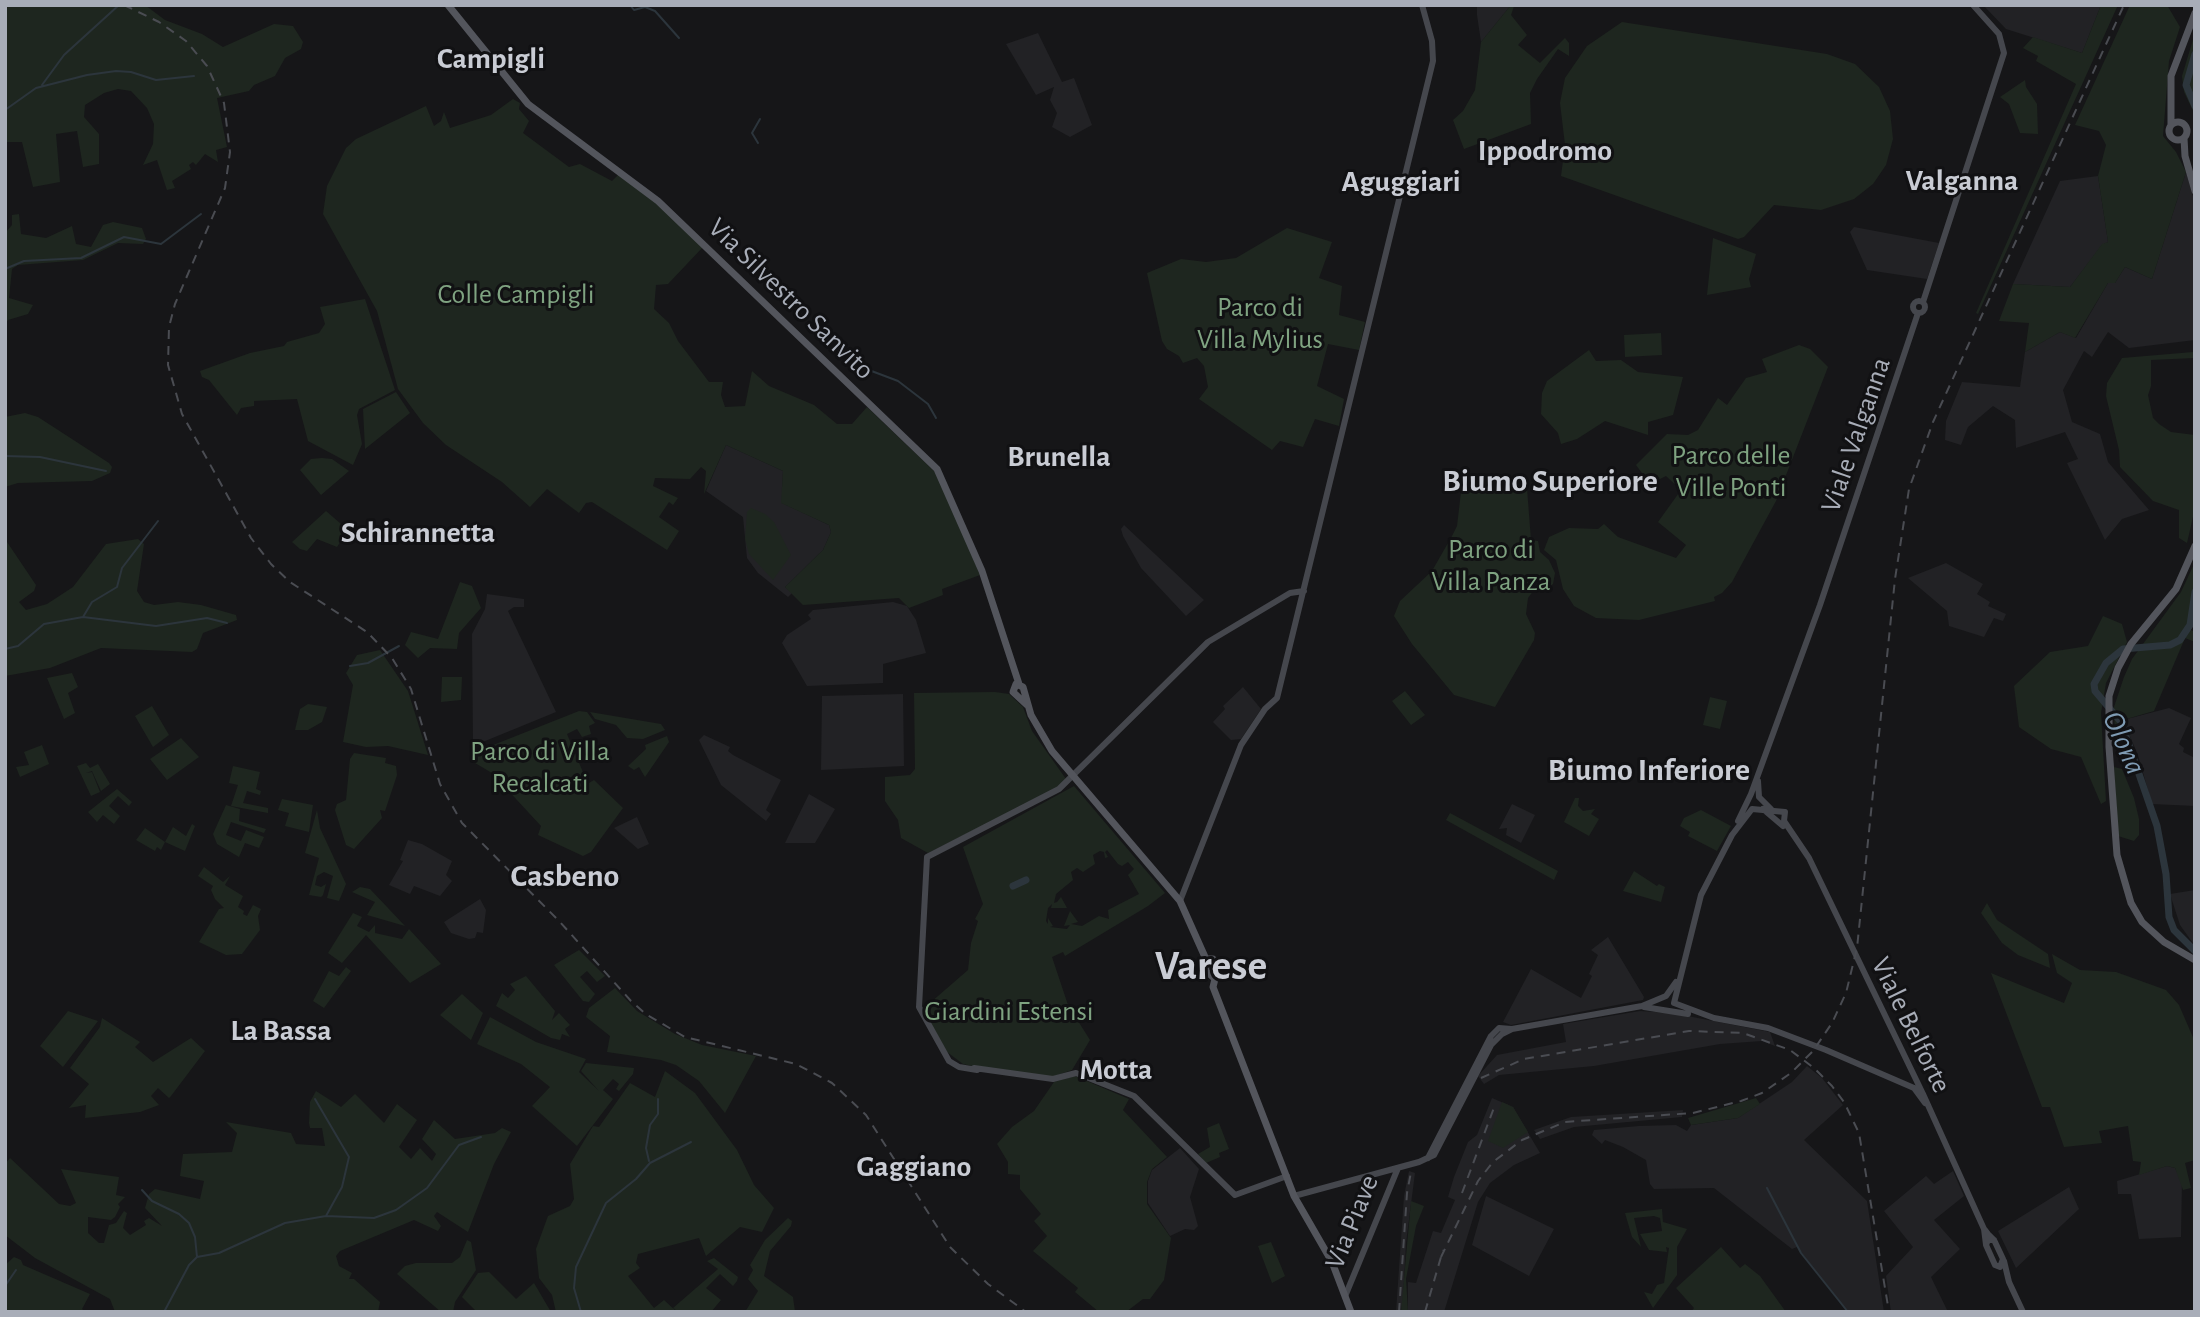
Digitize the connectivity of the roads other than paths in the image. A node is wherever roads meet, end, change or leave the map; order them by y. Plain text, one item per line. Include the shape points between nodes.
1 (448, 5) edge
2 (1422, 5) edge
3 (1973, 5) edge
4 (2195, 13) edge
5 (2172, 111) junction
6 (2180, 122) junction
7 (2171, 125) junction
8 (2184, 138) junction
9 (2172, 139) junction
10 (2185, 156) junction
11 (2195, 191) edge
12 (2195, 546) edge
13 (1304, 591) junction
14 (1073, 778) junction
15 (1752, 797) junction
16 (1767, 809) junction
17 (1180, 901) junction
18 (1208, 959) junction
19 (2195, 960) edge
20 (1215, 979) junction
21 (1670, 996) junction
22 (1642, 1006) junction
23 (1677, 1009) junction
24 (1512, 1029) junction
25 (1906, 1062) junction
26 (1887, 1076) junction
27 (1926, 1103) junction
28 (1428, 1158) junction
29 (1398, 1168) junction
30 (1287, 1176) junction
31 (1294, 1196) junction
32 (1983, 1229) junction
33 (1994, 1240) junction
34 (1986, 1245) junction
35 (2004, 1261) junction
36 (1995, 1265) junction
37 (2008, 1282) junction
38 (1346, 1294) junction
39 (1352, 1312) edge
40 (2023, 1312) edge

1 - 14 main road, Via Silvestro Sanvito via 528,104 653,197 937,470 982,571 1020,693 1043,737
2 - 13 main road via 1433,61
3 - 15 main road, Viale Valganna via 1999,34 2004,52 1923,302 1913,305 1918,313
4 - 5 main road via 2171,76
5 - 6 main road
5 - 7 main road
6 - 7 main road
6 - 8 main road via 2187,131
7 - 9 main road
8 - 9 main road
8 - 10 main road
9 - 10 main road
10 - 11 main road
12 - 19 main road via 2176,589 2131,644 2118,668 2109,696 2109,747 2117,855 2130,903 2164,942
13 - 14 main road via 1290,593 1215,638
13 - 17 main road via 1275,702 1241,745
14 - 17 main road
14 - 30 main road via 931,855 926,866 919,1009 953,1062 977,1070 1053,1079 1071,1073 1141,1100 1235,1195
15 - 16 main road
15 - 16 main road
15 - 21 main road, Viale Valganna via 1701,895
16 - 25 main road, Viale Belforte via 1785,812 1786,827 1799,841
17 - 18 main road
18 - 20 main road via 1206,971
18 - 20 main road via 1220,970
20 - 30 main road via 1213,987
21 - 22 main road
21 - 23 main road
22 - 23 main road
22 - 24 main road
23 - 26 main road via 1768,1028
24 - 28 main road via 1491,1045 1436,1152
24 - 28 main road via 1499,1028 1490,1036
25 - 26 main road via 1910,1081
25 - 27 main road, Viale Belforte
26 - 27 main road via 1914,1088
27 - 32 main road, Viale Belforte
28 - 29 main road
29 - 31 main road
29 - 38 main road, Via Piave
30 - 31 main road
31 - 38 main road
32 - 33 main road, Viale Belforte
32 - 34 main road, Viale Belforte
33 - 34 main road
33 - 35 main road, Viale Belforte
34 - 36 main road, Viale Belforte
35 - 36 main road via 2000,1267
35 - 37 main road
36 - 37 main road
37 - 40 main road
38 - 39 main road

